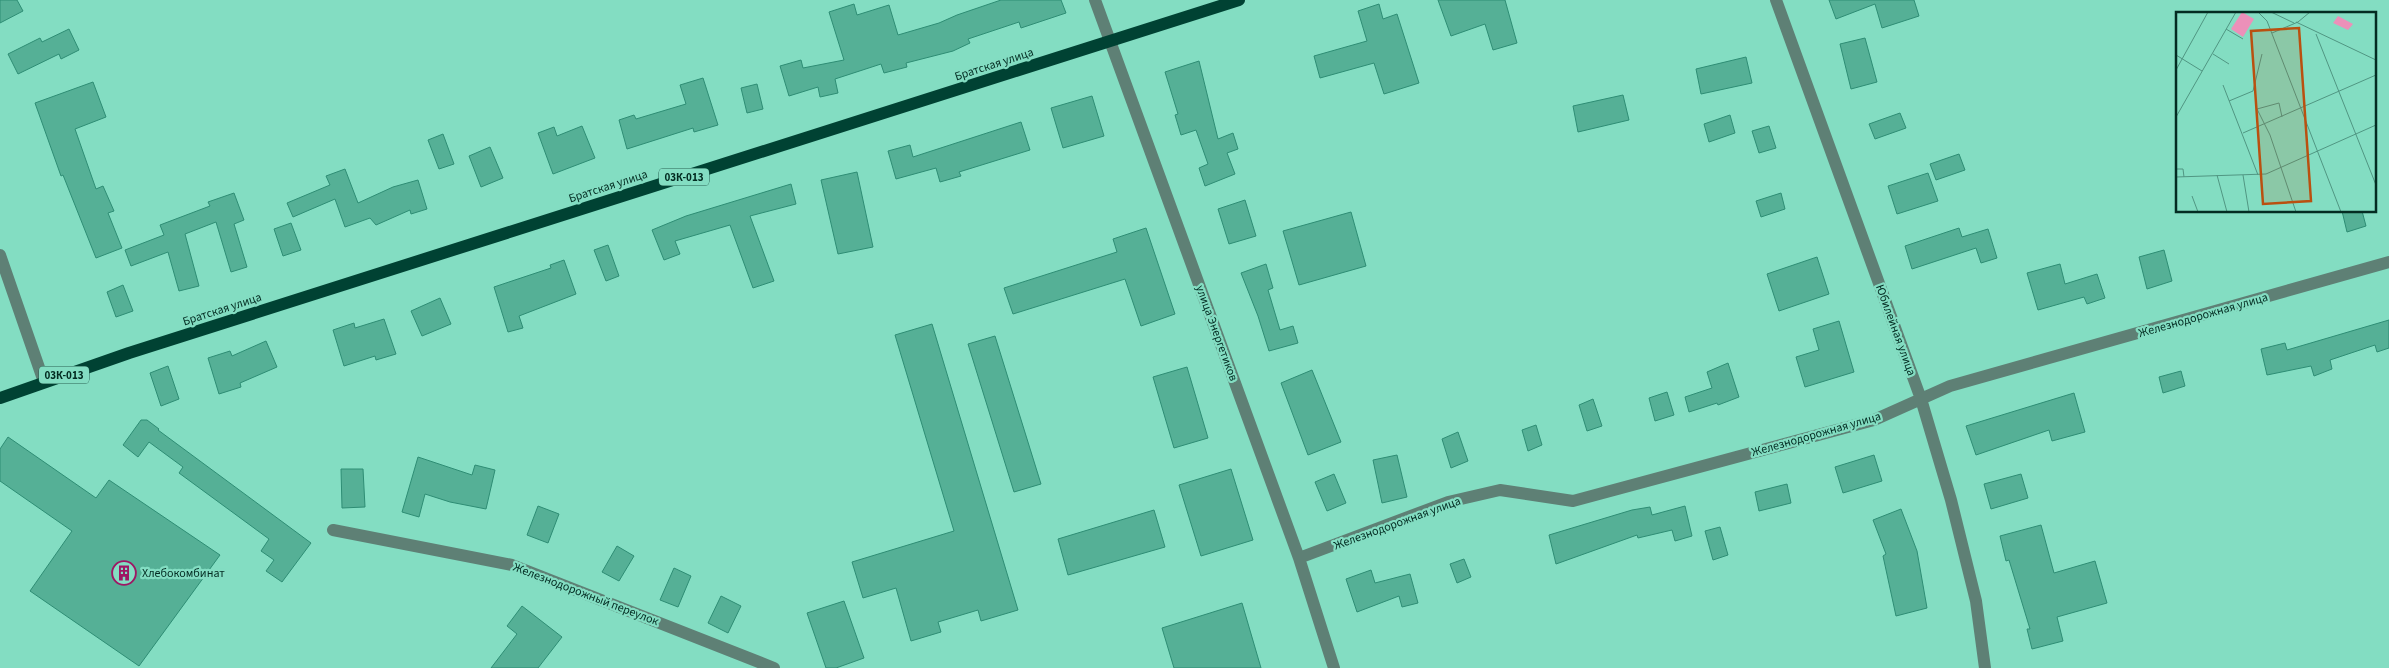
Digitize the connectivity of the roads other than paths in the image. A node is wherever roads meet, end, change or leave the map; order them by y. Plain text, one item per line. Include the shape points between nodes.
1 (1095, 0) edge
2 (1239, 0) edge
3 (1776, 0) edge
4 (1110, 42) junction
5 (0, 255) edge
6 (2389, 262) edge
7 (44, 382) junction
8 (0, 398) edge
9 (1922, 399) junction
10 (333, 530) dead end
11 (1299, 558) junction
12 (774, 668) edge
13 (1334, 668) edge
14 (1985, 668) edge

1 - 4 street, улица Энергетиков
2 - 4 main road, Братская улица / 03К-013
3 - 9 street, Юбилейная улица
4 - 7 main road, Братская улица / 03К-013
4 - 11 street, улица Энергетиков
5 - 7 street
6 - 9 street, Железнодорожная улица via 1950,386
7 - 8 main road, 03К-013
9 - 11 street, Железнодорожная улица via 1874,420 1573,501 1500,490 1448,502
9 - 14 street, Юбилейная улица via 1976,601
10 - 12 street, Железнодорожный переулок via 512,564
11 - 13 street, улица Энергетиков

